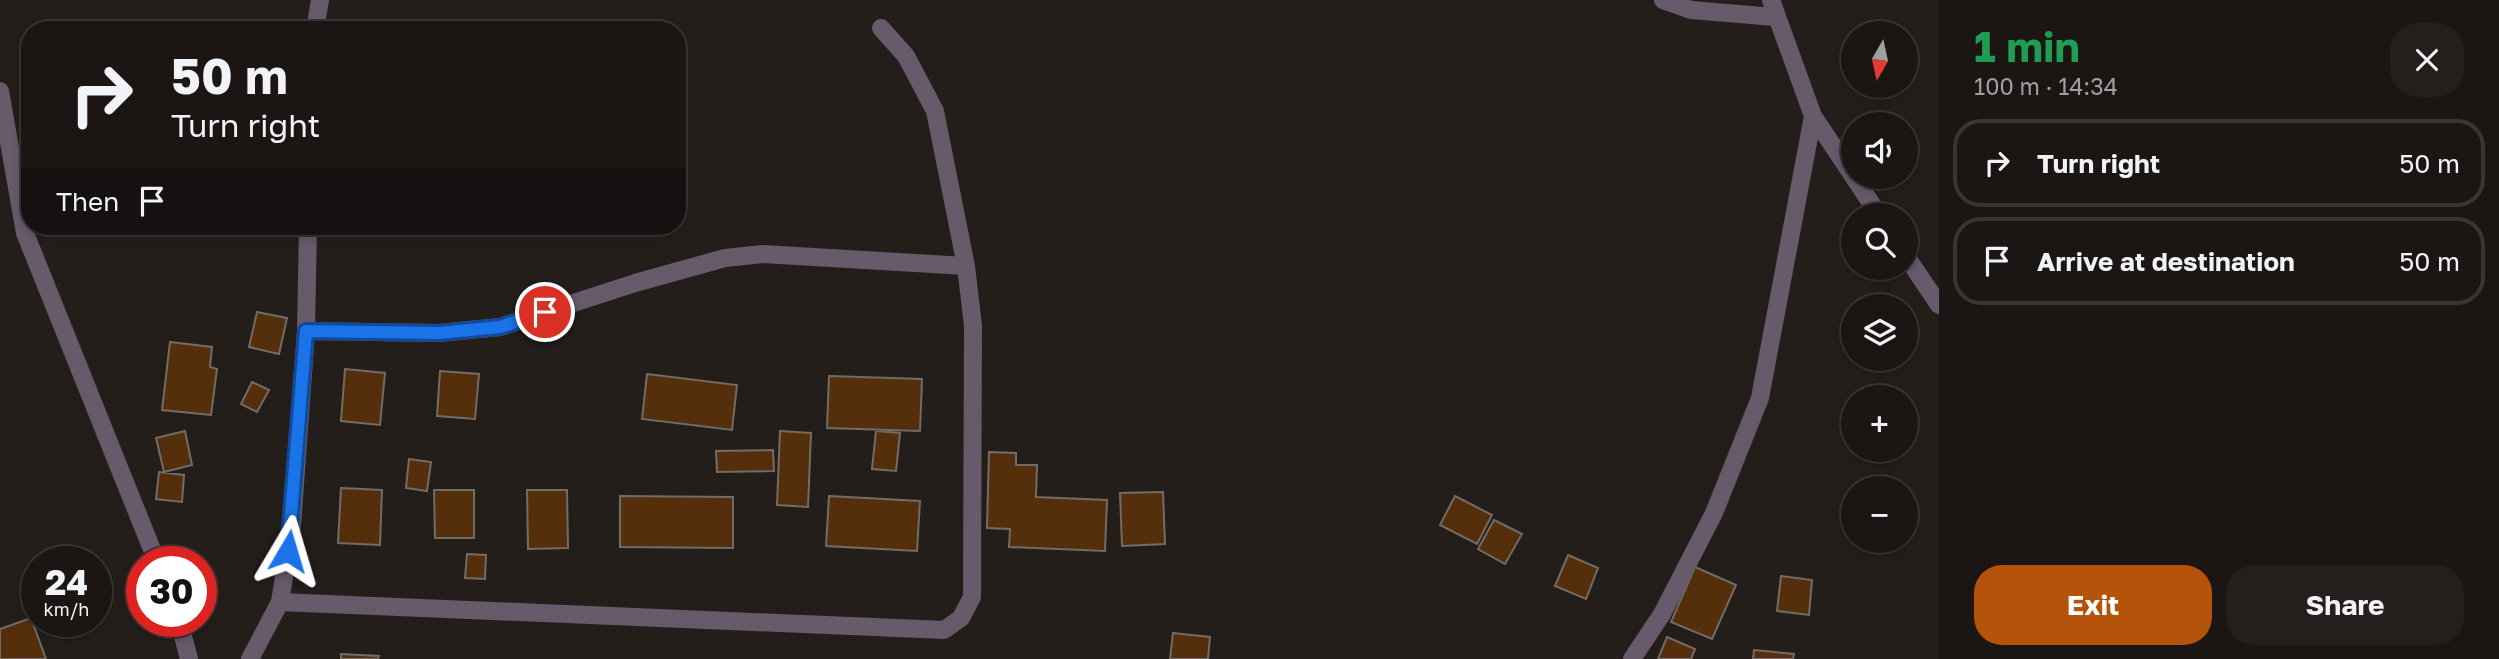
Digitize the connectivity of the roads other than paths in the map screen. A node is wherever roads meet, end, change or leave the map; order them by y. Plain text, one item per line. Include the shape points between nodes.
1 (320, 0) edge
2 (1663, 0) edge
3 (1773, 9) edge
4 (317, 21) edge
5 (881, 27) dead end
6 (0, 91) edge
7 (1812, 116) junction
8 (1871, 203) edge
9 (21, 210) edge
10 (26, 235) edge
11 (308, 235) edge
12 (966, 266) junction
13 (1918, 274) edge
14 (1939, 305) edge
15 (306, 331) junction
16 (151, 546) edge
17 (280, 603) junction
18 (183, 637) edge
19 (189, 659) edge
20 (250, 659) edge
21 (1632, 659) edge

1 - 4 street
2 - 3 street via 1691,10
3 - 7 street
5 - 12 street via 906,56 935,111
6 - 9 street
7 - 8 street
7 - 21 street via 1760,398 1714,513 1662,614
10 - 16 street
11 - 15 street
12 - 15 street via 763,254 725,258 500,327 439,333
12 - 17 street via 973,326 972,597 961,618 944,630
13 - 14 street
15 - 17 street via 292,526
17 - 20 street
18 - 19 street

